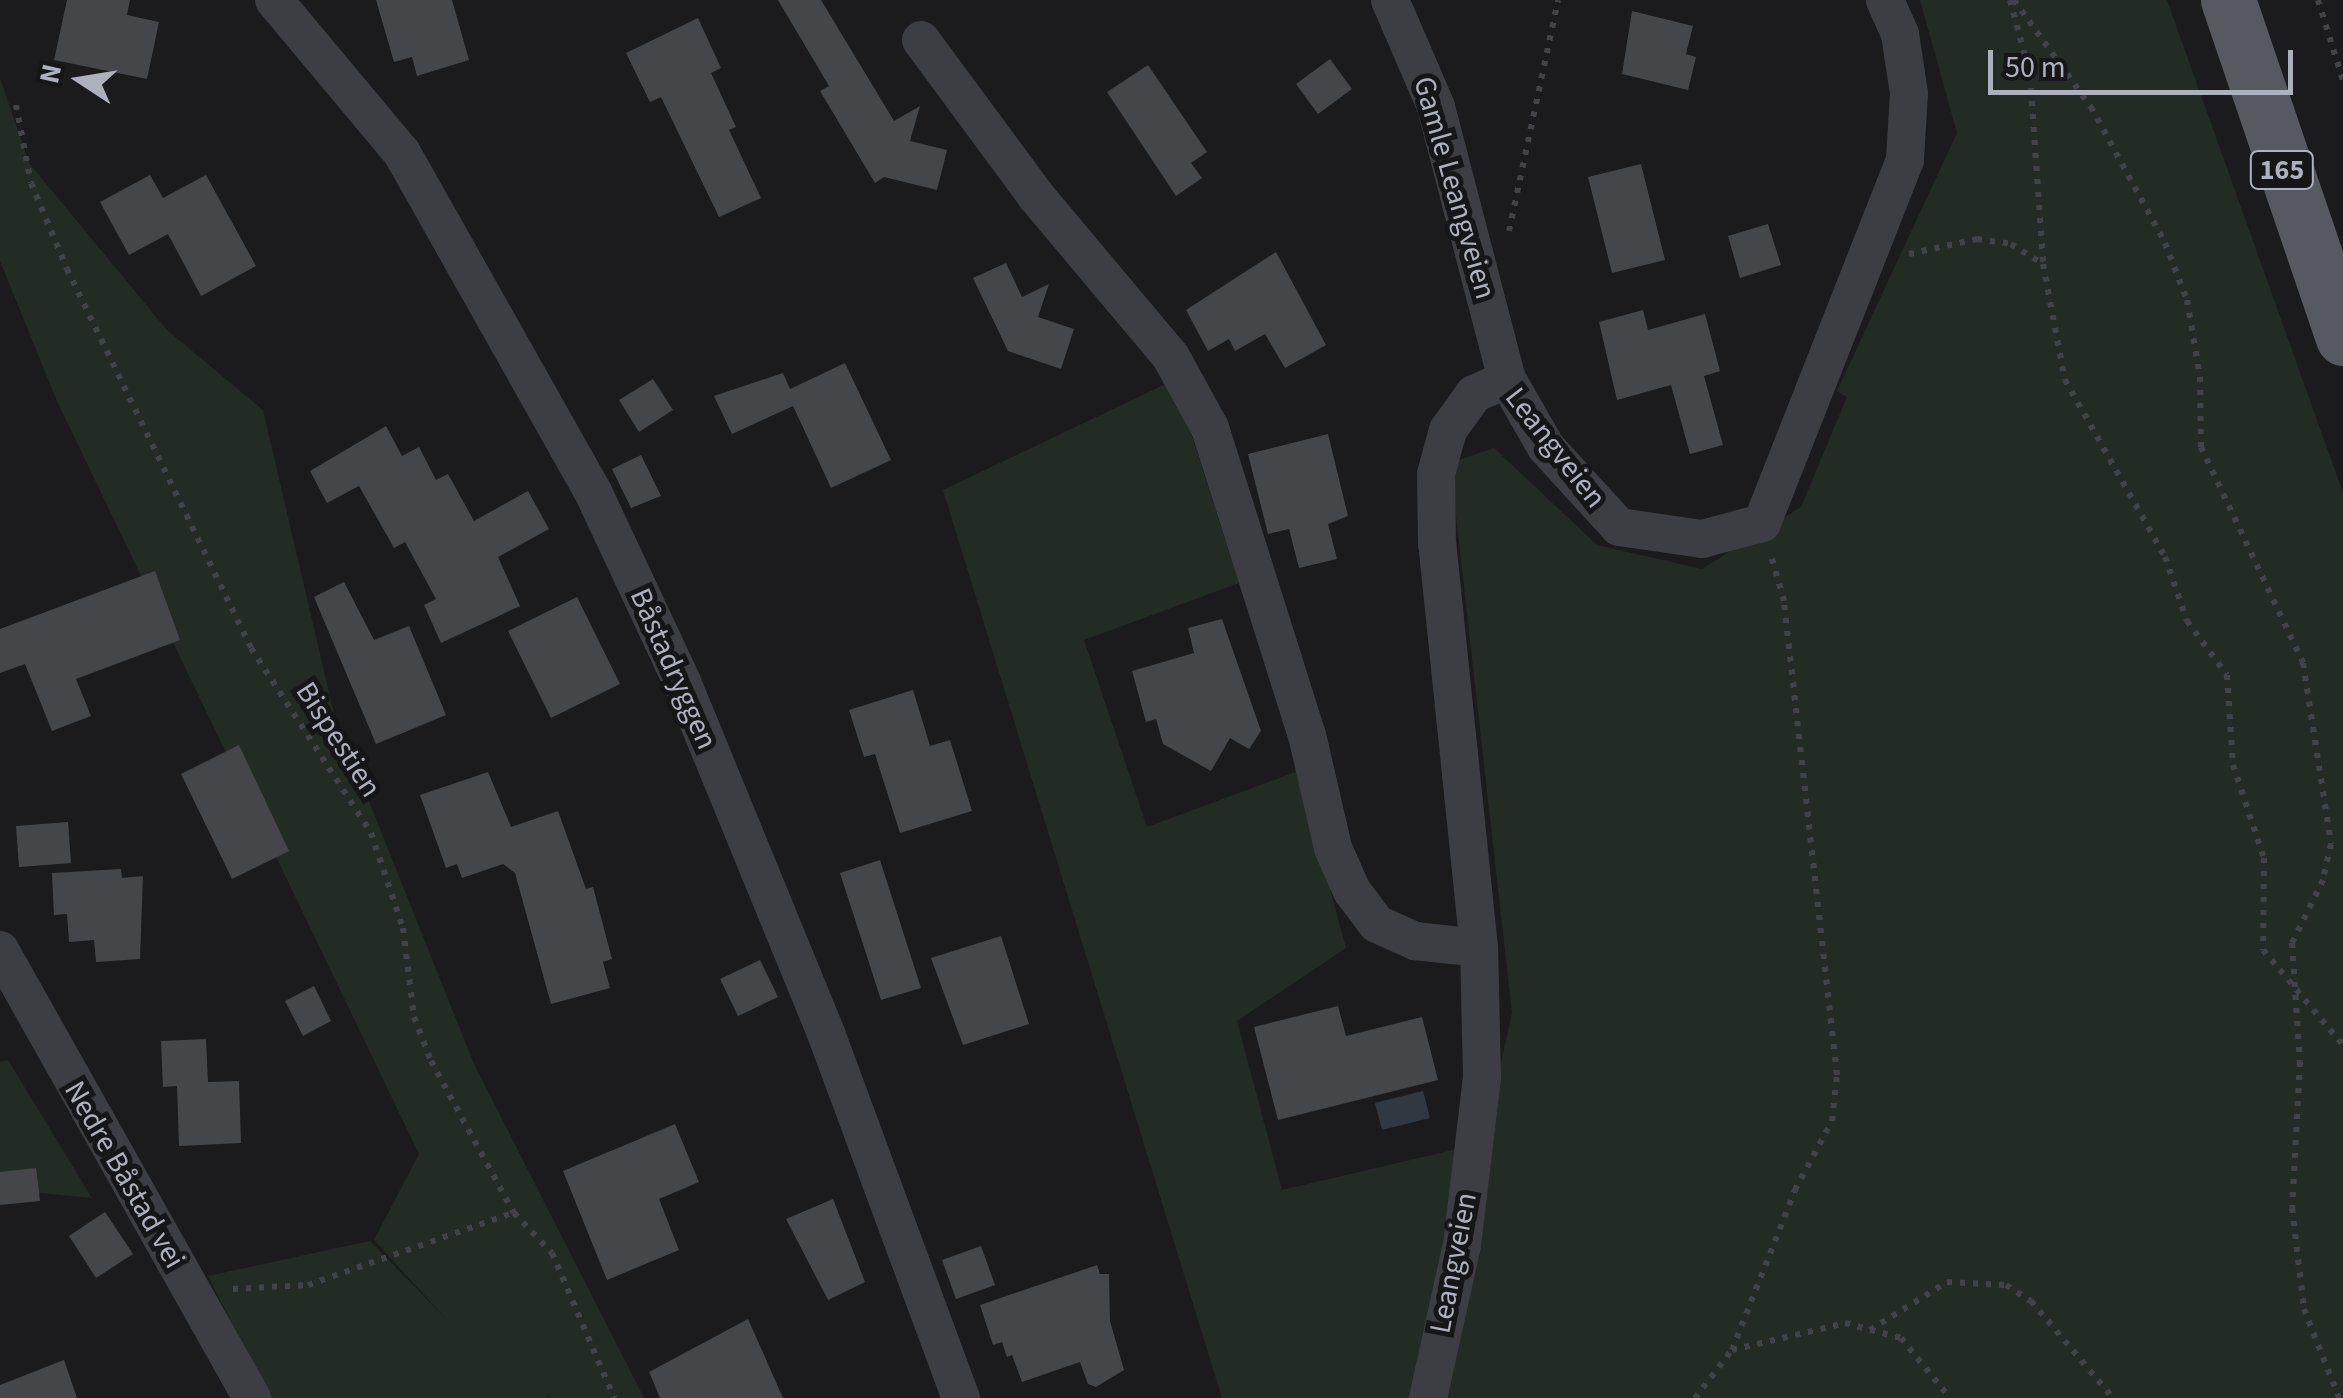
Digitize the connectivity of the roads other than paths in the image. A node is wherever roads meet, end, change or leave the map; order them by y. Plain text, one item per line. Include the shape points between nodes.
1 (274, 0) edge
2 (1390, 0) edge
3 (1886, 0) edge
4 (2228, 0) edge
5 (921, 40) dead end
6 (2343, 338) edge
7 (1507, 379) junction
8 (1479, 948) junction
9 (0, 950) edge
10 (252, 1398) edge
11 (961, 1398) edge
12 (1428, 1398) edge

1 - 11 street, Båstadryggen via 402,153 594,494 682,682 820,1018
2 - 7 street, Gamle Leangveien via 1436,107
3 - 7 street, Leangveien via 1900,34 1905,160 1762,522 1702,538 1619,528 1546,447
4 - 6 main road, 165
5 - 8 street via 1036,196 1171,357 1210,428 1352,891 1377,924 1416,942
7 - 8 street, Leangveien via 1474,394 1448,430 1436,474 1436,544
8 - 12 street, Leangveien via 1482,1076 1462,1245
9 - 10 street, Nedre Båstad vei

